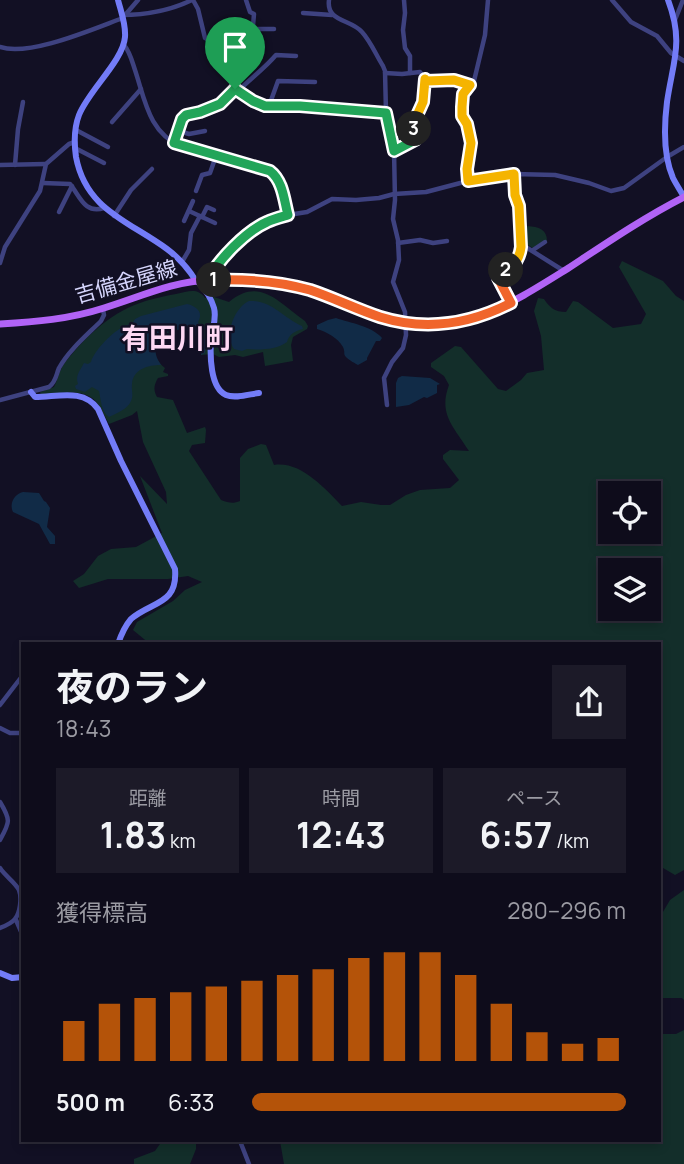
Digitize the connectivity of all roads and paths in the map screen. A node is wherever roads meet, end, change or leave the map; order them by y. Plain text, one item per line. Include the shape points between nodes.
1 (118, 0) edge
2 (138, 0) edge
3 (193, 0) edge
4 (246, 0) edge
5 (329, 0) edge
6 (404, 0) edge
7 (488, 0) edge
8 (611, 0) edge
9 (668, 0) edge
10 (683, 0) edge
11 (303, 13) dead end
12 (332, 15) junction
13 (123, 16) junction
14 (675, 21) junction
15 (253, 29) junction
16 (274, 29) dead end
17 (124, 45) junction
18 (0, 47) edge
19 (251, 49) dead end
20 (296, 56) dead end
21 (676, 56) junction
22 (684, 61) edge
23 (385, 73) junction
24 (410, 73) junction
25 (425, 79) junction
26 (315, 82) dead end
27 (470, 85) junction
28 (141, 89) junction
29 (236, 90) junction
30 (23, 102) dead end
31 (269, 106) junction
32 (386, 113) junction
33 (112, 122) dead end
34 (76, 130) junction
35 (178, 131) junction
36 (205, 131) dead end
37 (174, 143) junction
38 (75, 145) junction
39 (108, 147) dead end
40 (684, 147) edge
41 (394, 151) junction
42 (216, 156) junction
43 (667, 157) junction
44 (104, 163) dead end
45 (46, 164) junction
46 (0, 165) edge
47 (15, 165) junction
48 (152, 169) dead end
49 (514, 174) junction
50 (468, 181) junction
51 (43, 183) junction
52 (72, 186) junction
53 (196, 191) dead end
54 (394, 194) junction
55 (684, 197) edge
56 (193, 201) dead end
57 (104, 208) junction
58 (215, 210) dead end
59 (188, 211) junction
60 (59, 212) dead end
61 (288, 215) junction
62 (114, 216) junction
63 (201, 217) junction
64 (184, 221) dead end
65 (215, 223) dead end
66 (447, 241) dead end
67 (545, 242) dead end
68 (398, 243) junction
69 (521, 243) junction
70 (533, 250) junction
71 (182, 262) junction
72 (0, 263) edge
73 (564, 271) junction
74 (208, 280) junction
75 (196, 281) junction
76 (511, 303) junction
77 (103, 309) junction
78 (405, 323) junction
79 (0, 324) edge
80 (31, 392) junction
81 (259, 393) dead end
82 (0, 400) edge
83 (387, 405) dead end
84 (119, 642) edge
85 (21, 679) edge
86 (0, 705) edge
87 (0, 728) edge
88 (21, 733) edge
89 (0, 802) edge
90 (0, 840) edge
91 (0, 868) edge
92 (15, 919) junction
93 (0, 928) edge
94 (21, 932) edge
95 (0, 973) edge
96 (21, 977) edge
97 (240, 1142) edge
98 (249, 1164) edge

1 - 13 street
2 - 13 street
3 - 13 street via 156,13
3 - 29 street via 205,38 230,60 230,82
4 - 15 street via 254,14
5 - 12 street
6 - 24 street
7 - 27 street via 483,43
8 - 21 street via 631,22 657,36
9 - 14 street
10 - 14 street
11 - 12 street
12 - 23 street via 362,32
13 - 17 street
13 - 18 street via 37,47
14 - 21 street
15 - 16 street
15 - 19 street
17 - 28 street
17 - 34 street via 87,99
20 - 29 street via 276,55
21 - 22 street
21 - 43 street via 666,112
23 - 24 street
23 - 32 street
24 - 25 street via 419,72
25 - 27 street
25 - 41 street via 423,102 414,122 415,140
26 - 31 street via 278,81
27 - 50 street via 463,94 462,107 471,143
28 - 33 street
28 - 37 street via 154,124
29 - 31 street
29 - 35 street via 220,104 186,115
30 - 47 street
31 - 32 street
32 - 41 street
34 - 38 street
34 - 39 street
35 - 36 street
35 - 37 street
37 - 42 street
38 - 44 street
38 - 45 street via 69,144
38 - 57 street via 81,174
40 - 43 street
41 - 54 street
42 - 53 street
42 - 61 street via 274,174
43 - 49 street via 618,191 555,175
43 - 55 street
45 - 47 street
45 - 51 street
46 - 47 street
48 - 62 street
49 - 50 street
49 - 69 street
50 - 54 street via 426,192
51 - 52 street
51 - 72 street
52 - 57 street via 83,204
52 - 60 street
54 - 61 street via 364,200 332,199 307,212
54 - 68 street
55 - 73 main road, 吉備金屋線
56 - 59 street
57 - 62 street
58 - 63 street via 208,207
59 - 63 street
59 - 64 street
61 - 74 street via 257,228 230,250
62 - 71 street
63 - 65 street
63 - 71 street
66 - 68 street
67 - 70 street
68 - 78 street via 393,282
69 - 70 street
69 - 76 street via 512,267 498,276
70 - 73 street
71 - 75 street
73 - 76 main road, 吉備金屋線
74 - 75 main road, 吉備金屋線
74 - 78 main road, 吉備金屋線 via 289,285
75 - 77 main road, 吉備金屋線
75 - 81 street via 215,310 211,350 216,383 230,396
76 - 78 main road, 吉備金屋線 via 463,321
77 - 79 main road, 吉備金屋線 via 53,320
77 - 80 street via 101,321 64,361 53,384
78 - 83 street via 405,343 384,378
80 - 82 street
80 - 84 street via 35,397 77,395 98,408 175,569 176,584 168,597 131,619
85 - 86 street
87 - 88 street
89 - 90 street via 9,820
91 - 92 street via 19,891
92 - 93 street
92 - 94 street
95 - 96 street
97 - 98 street

